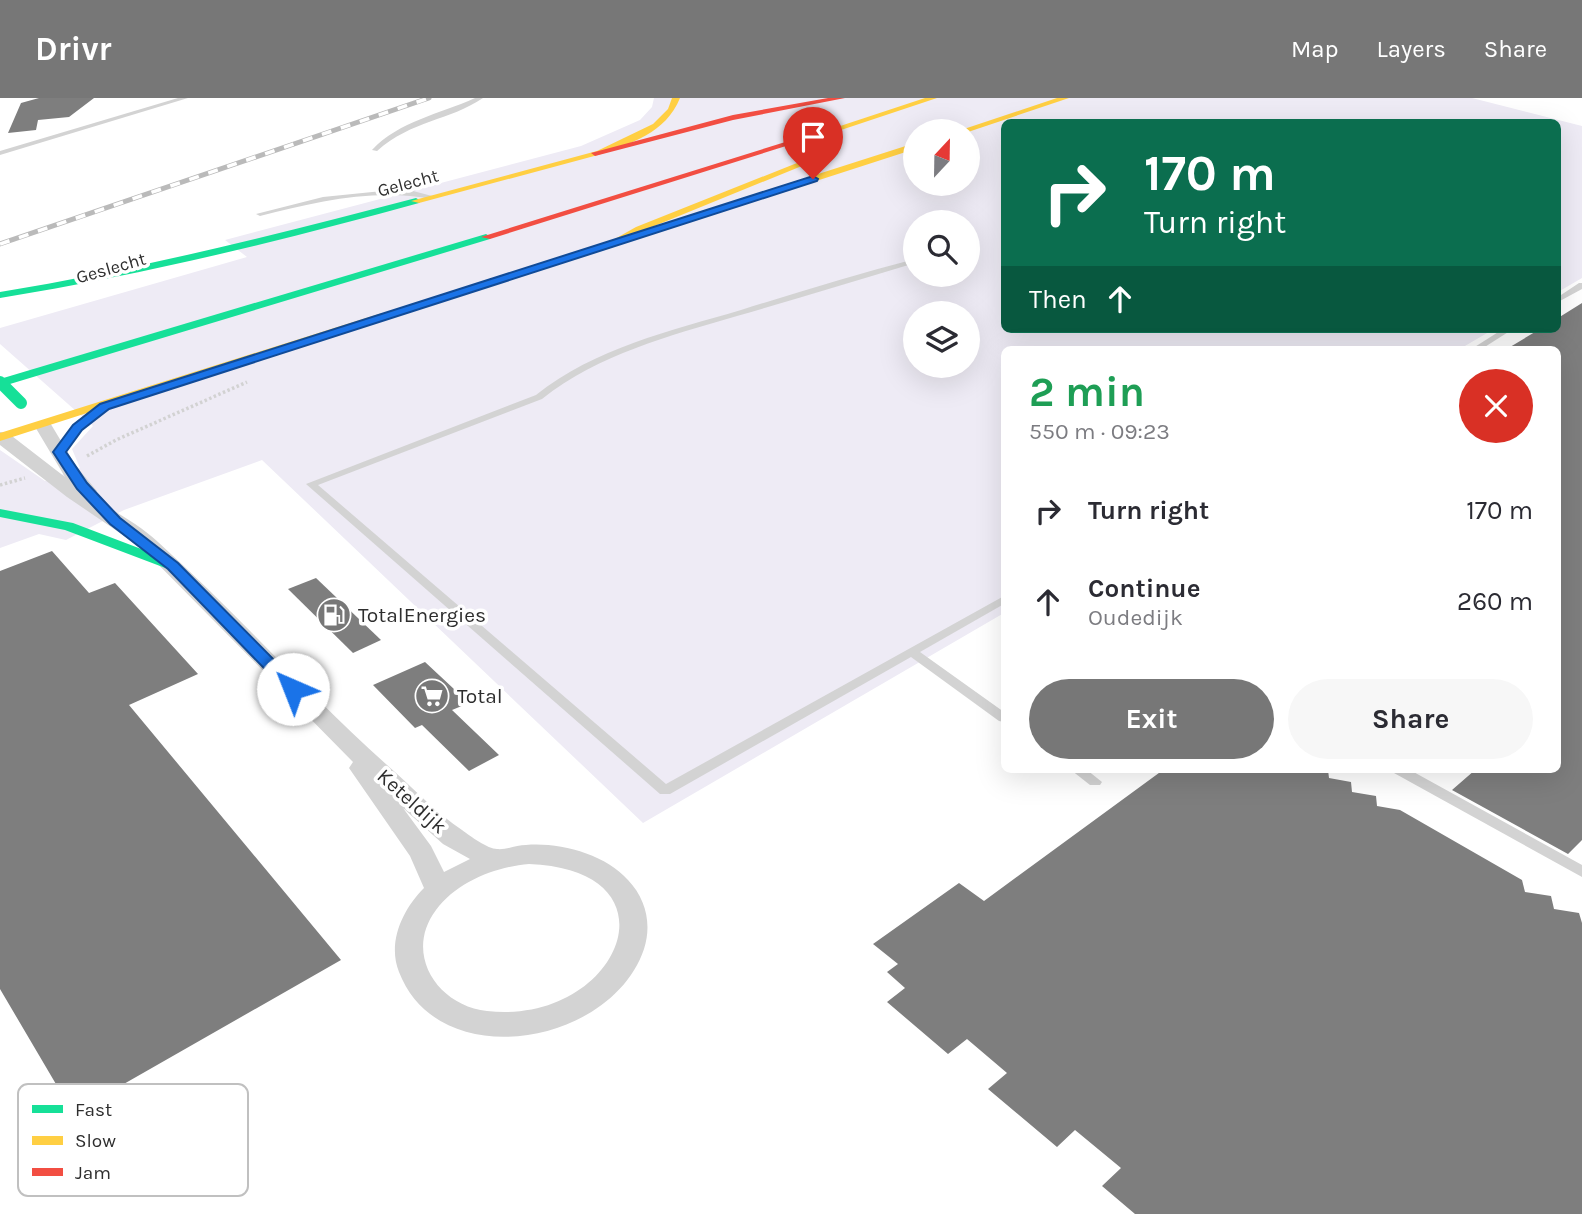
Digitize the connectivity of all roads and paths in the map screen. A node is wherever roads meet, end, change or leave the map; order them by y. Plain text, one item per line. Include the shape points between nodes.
1 (185, 98) edge
2 (480, 98) edge
3 (676, 98) edge
4 (841, 98) edge
5 (901, 98) edge
6 (933, 98) edge
7 (1065, 98) edge
8 (953, 103) dead end
9 (980, 125) edge
10 (884, 131) dead end
11 (375, 150) dead end
12 (903, 150) edge
13 (0, 153) edge
14 (594, 153) junction
15 (820, 157) dead end
16 (432, 197) junction
17 (260, 214) dead end
18 (609, 245) junction
19 (232, 251) junction
20 (903, 265) edge
21 (1582, 285) edge
22 (0, 295) edge
23 (1561, 298) edge
24 (64, 301) dead end
25 (1502, 333) edge
26 (1481, 346) edge
27 (0, 368) edge
28 (0, 382) edge
29 (104, 406) junction
30 (43, 425) junction
31 (0, 437) edge
32 (60, 452) junction
33 (25, 478) dead end
34 (0, 485) edge
35 (0, 513) edge
36 (115, 521) junction
37 (173, 566) junction
38 (1001, 601) edge
39 (911, 651) junction
40 (1001, 716) edge
41 (337, 734) junction
42 (1082, 773) edge
43 (1404, 773) edge
44 (1096, 782) dead end
45 (493, 860) junction
46 (1582, 872) edge
47 (439, 890) junction

1 - 13 lane
2 - 11 lane via 401,130
3 - 14 main road via 674,108 660,123
4 - 14 main road via 733,118
5 - 27 main road
6 - 28 main road
7 - 9 main road
8 - 10 main road
12 - 18 main road
14 - 16 main road, Gelecht
15 - 18 main road
16 - 17 lane via 410,190 315,200
16 - 19 main road, Gelecht
18 - 29 main road
19 - 22 main road
19 - 24 main road, Geslecht
20 - 39 lane via 680,331 583,366 539,397 311,484 665,790
21 - 23 lane
25 - 26 lane
28 - 30 main road, bridge
29 - 30 main road
29 - 32 main road via 78,428
30 - 31 main road
30 - 32 street, Keteldijk
31 - 36 street, Keteldijk
32 - 36 street, Keteldijk via 82,486
33 - 34 path
35 - 37 main road via 68,526
36 - 37 street, Keteldijk
37 - 41 street, Keteldijk
38 - 39 lane
39 - 40 lane
41 - 45 street, Keteldijk via 452,837
41 - 47 street, Keteldijk via 422,853
42 - 44 lane
43 - 46 lane
45 - 47 street via 464,872
45 - 47 street via 528,854 563,856 594,867 618,885 631,909 634,937 623,966 601,992 568,1012 529,1024 489,1025 453,1015 426,996 410,971 408,943 418,915

